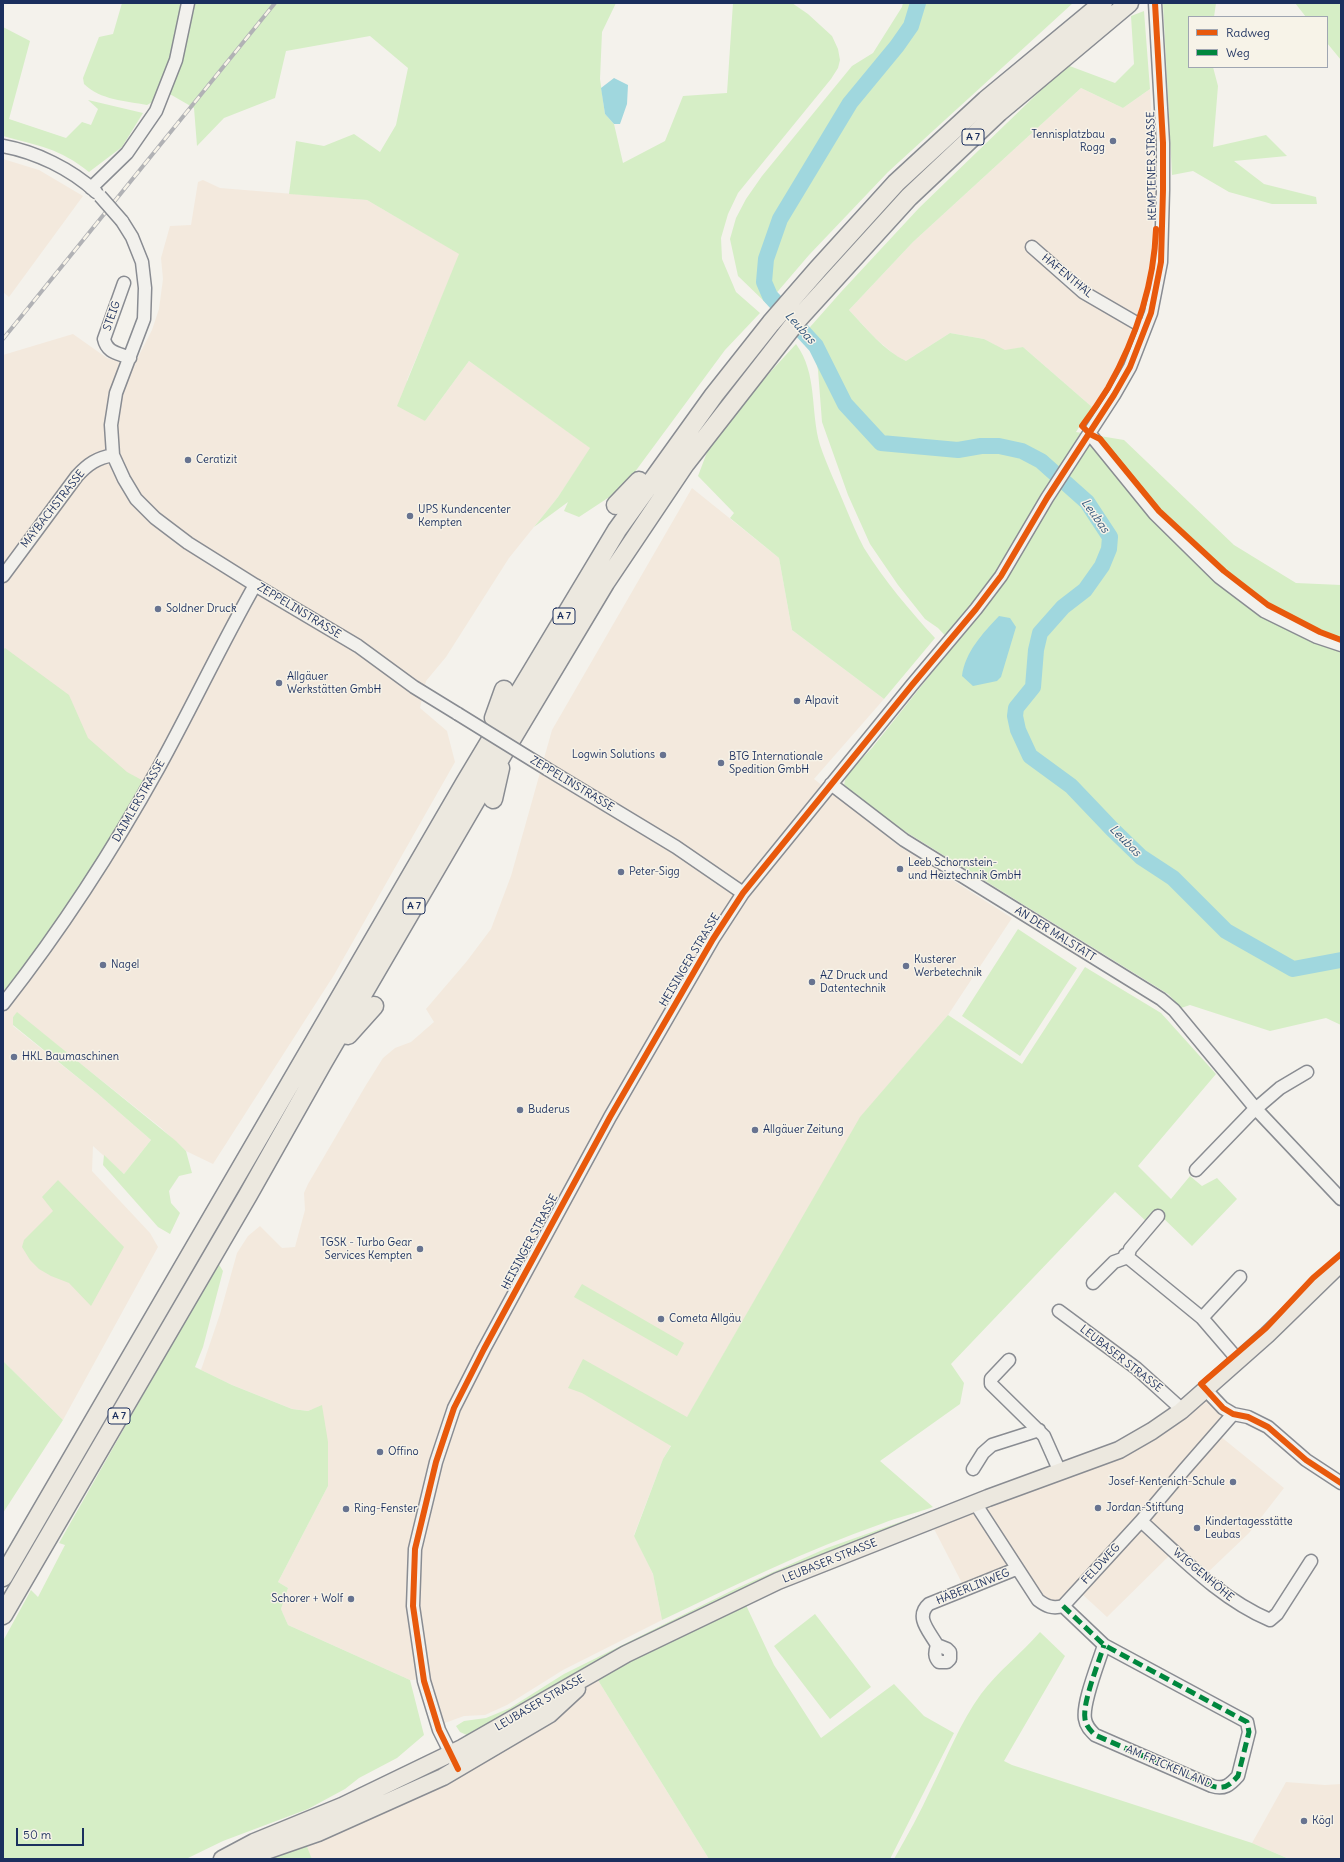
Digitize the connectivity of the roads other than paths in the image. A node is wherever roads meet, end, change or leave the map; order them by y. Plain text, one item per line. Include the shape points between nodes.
1 (188, 3) edge
2 (1102, 3) edge
3 (1155, 3) edge
4 (1129, 4) edge
5 (3, 146) edge
6 (91, 188) junction
7 (1032, 247) dead end
8 (124, 283) dead end
9 (1145, 328) junction
10 (130, 358) junction
11 (1090, 434) junction
12 (113, 455) junction
13 (670, 455) junction
14 (1047, 498) joint
15 (616, 505) dead end
16 (3, 576) edge
17 (255, 585) junction
18 (1341, 645) edge
19 (504, 690) dead end
20 (504, 750) junction
21 (833, 782) junction
22 (464, 783) junction
23 (493, 799) dead end
24 (743, 893) junction
25 (3, 1004) edge
26 (374, 1006) dead end
27 (323, 1062) junction
28 (1307, 1072) dead end
29 (1256, 1109) junction
30 (1196, 1170) dead end
31 (1341, 1198) edge
32 (1158, 1216) dead end
33 (1126, 1256) junction
34 (1341, 1263) edge
35 (1240, 1277) dead end
36 (1093, 1283) dead end
37 (1059, 1311) dead end
38 (1202, 1318) junction
39 (1009, 1360) dead end
40 (1239, 1360) junction
41 (1206, 1390) junction
42 (1181, 1411) junction
43 (1234, 1414) junction
44 (1039, 1430) junction
45 (974, 1469) dead end
46 (1060, 1472) junction
47 (1341, 1483) edge
48 (975, 1503) junction
49 (1141, 1521) junction
50 (1311, 1561) dead end
51 (1016, 1569) junction
52 (3, 1577) edge
53 (1062, 1606) junction
54 (3, 1615) edge
55 (937, 1645) dead end
56 (1104, 1645) junction
57 (592, 1673) junction
58 (450, 1754) junction
59 (458, 1769) junction
60 (222, 1859) edge
61 (243, 1859) edge

1 - 6 street via 176,60 156,112 127,153
2 - 13 highway, A 7 via 986,100 902,178 818,269 754,344
3 - 9 street, KEMPTENER STRASSE via 1163,143 1163,238 1154,301
4 - 20 highway, A 7 via 999,112 909,197 769,354 681,470 605,584
5 - 6 street, ZEPPELINSTRASSE via 38,156
6 - 10 street, ZEPPELINSTRASSE, bridge via 122,221 142,262 145,288 144,319
7 - 9 street, HAFENTHAL via 1083,292
8 - 10 street, STEIG via 104,339 111,352
9 - 11 street, KEMPTENER STRASSE via 1130,367
10 - 12 street, ZEPPELINSTRASSE via 116,393 113,410
11 - 14 street, KEMPTENER STRASSE
11 - 18 street via 1155,514 1220,577 1264,611 1317,637
12 - 16 street, MAYBACHSTRASSE via 91,462 78,476
12 - 17 street, ZEPPELINSTRASSE via 136,499 155,518 188,543
13 - 15 highway via 653,465
13 - 22 highway, A 7 via 617,530
14 - 21 street, HEISINGER STRASSE via 1001,576
17 - 24 street, ZEPPELINSTRASSE, bridge via 358,646 414,687 676,846
17 - 25 street, DAIMLERSTRASSE via 158,768 106,857
19 - 22 highway via 498,710
20 - 23 highway
20 - 27 highway, A 7
21 - 24 street, HEISINGER STRASSE
21 - 29 street, AN DER MALSTATT via 910,844 1161,999 1182,1017
22 - 52 highway, A 7
24 - 58 street, HEISINGER STRASSE via 710,944 610,1117 484,1349 454,1408 442,1441 415,1550 413,1606 424,1681 439,1730
26 - 27 highway
27 - 54 highway, A 7
28 - 29 street via 1280,1088
29 - 30 street
29 - 31 street, AN DER MALSTATT
32 - 33 street
33 - 36 street via 1114,1262
33 - 38 street
34 - 40 main road, LEUBASER STRASSE
35 - 38 street
37 - 42 street, LEUBASER STRASSE via 1136,1368 1178,1405
38 - 40 street
39 - 44 street via 991,1379 991,1384
40 - 41 main road, LEUBASER STRASSE
41 - 42 main road, LEUBASER STRASSE
41 - 43 street via 1223,1408
42 - 46 main road, LEUBASER STRASSE via 1119,1450
43 - 47 street via 1248,1417 1268,1427 1306,1460
43 - 49 street, FELDWEG
44 - 45 street via 992,1445 983,1453
44 - 46 street via 1047,1440
46 - 48 main road, LEUBASER STRASSE
48 - 51 street
48 - 57 main road, LEUBASER STRASSE via 778,1581
49 - 50 street, WIGGENHÖHE via 1230,1599 1270,1620 1277,1614
49 - 53 street, FELDWEG
51 - 53 street via 1038,1600 1047,1607
51 - 55 street, HÄBERLINWEG via 929,1604 923,1609 924,1623
53 - 56 street, AM FRICKENLAND
56 - 56 street, AM FRICKENLAND via 1247,1722 1249,1732 1238,1776 1233,1781 1220,1789 1095,1735 1085,1718 1086,1706
57 - 58 main road, LEUBASER STRASSE
57 - 59 main road via 550,1714
58 - 59 street, HEISINGER STRASSE
58 - 60 main road, LEUBASER STRASSE via 342,1806 254,1842
59 - 61 main road via 318,1833

